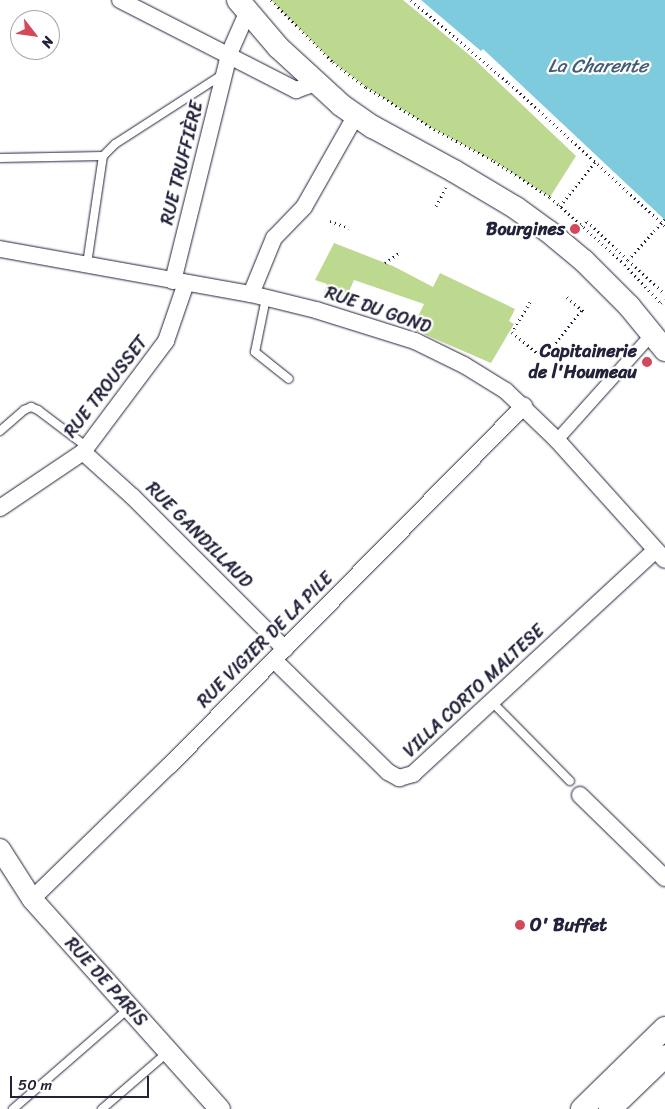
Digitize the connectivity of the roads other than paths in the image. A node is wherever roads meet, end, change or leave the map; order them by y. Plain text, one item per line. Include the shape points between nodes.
1 (120, 0) edge
2 (243, 5) edge
3 (229, 54) junction
4 (226, 73) junction
5 (315, 84) junction
6 (356, 115) junction
7 (103, 156) junction
8 (0, 158) edge
9 (0, 249) edge
10 (87, 264) junction
11 (179, 282) junction
12 (258, 296) junction
13 (659, 342) edge
14 (289, 379) dead end
15 (524, 406) junction
16 (0, 431) edge
17 (557, 440) junction
18 (85, 450) junction
19 (0, 508) edge
20 (660, 555) edge
21 (280, 655) junction
22 (492, 702) junction
23 (575, 788) joint
24 (0, 849) edge
25 (665, 878) edge
26 (32, 899) junction
27 (129, 1008) junction
28 (665, 1028) edge
29 (168, 1052) junction
30 (665, 1056) edge
31 (13, 1109) edge
32 (102, 1109) edge
33 (220, 1109) edge
34 (582, 1109) edge
35 (610, 1109) edge

1 - 3 street
2 - 3 street, RUE TRUFFIÈRE
2 - 5 main road
3 - 4 street, RUE TRUFFIÈRE
3 - 5 street via 296,90
4 - 7 lane via 115,144
4 - 11 street, RUE TRUFFIÈRE
5 - 6 main road
6 - 12 street via 304,207 274,238
6 - 13 main road via 516,208 548,231 592,269
7 - 8 lane
7 - 10 lane
9 - 10 street, RUE DU GOND
10 - 11 street, RUE DU GOND
11 - 12 street, RUE DU GOND
11 - 18 street, RUE TROUSSET via 166,341
12 - 14 lane via 255,352
12 - 15 street, RUE DU GOND via 316,310 415,341 487,378
13 - 17 street
15 - 17 street, RUE DU GOND
15 - 21 street, RUE VIGIER DE LA PILE
16 - 18 lane via 31,407
17 - 20 street, RUE DU GOND
18 - 19 street, RUE TROUSSET
18 - 21 street, RUE GANDILLAUD
20 - 22 street, VILLA CORTO MALTESE
21 - 22 street, VILLA CORTO MALTESE via 388,772 398,778 413,774
21 - 26 street, RUE VIGIER DE LA PILE
22 - 23 lane
23 - 25 street
24 - 26 street, RUE DE PARIS
26 - 27 street, RUE DE PARIS
27 - 29 street, RUE DE PARIS
27 - 31 lane
28 - 34 main road
29 - 32 lane
29 - 33 street, RUE DE PARIS
30 - 35 main road

